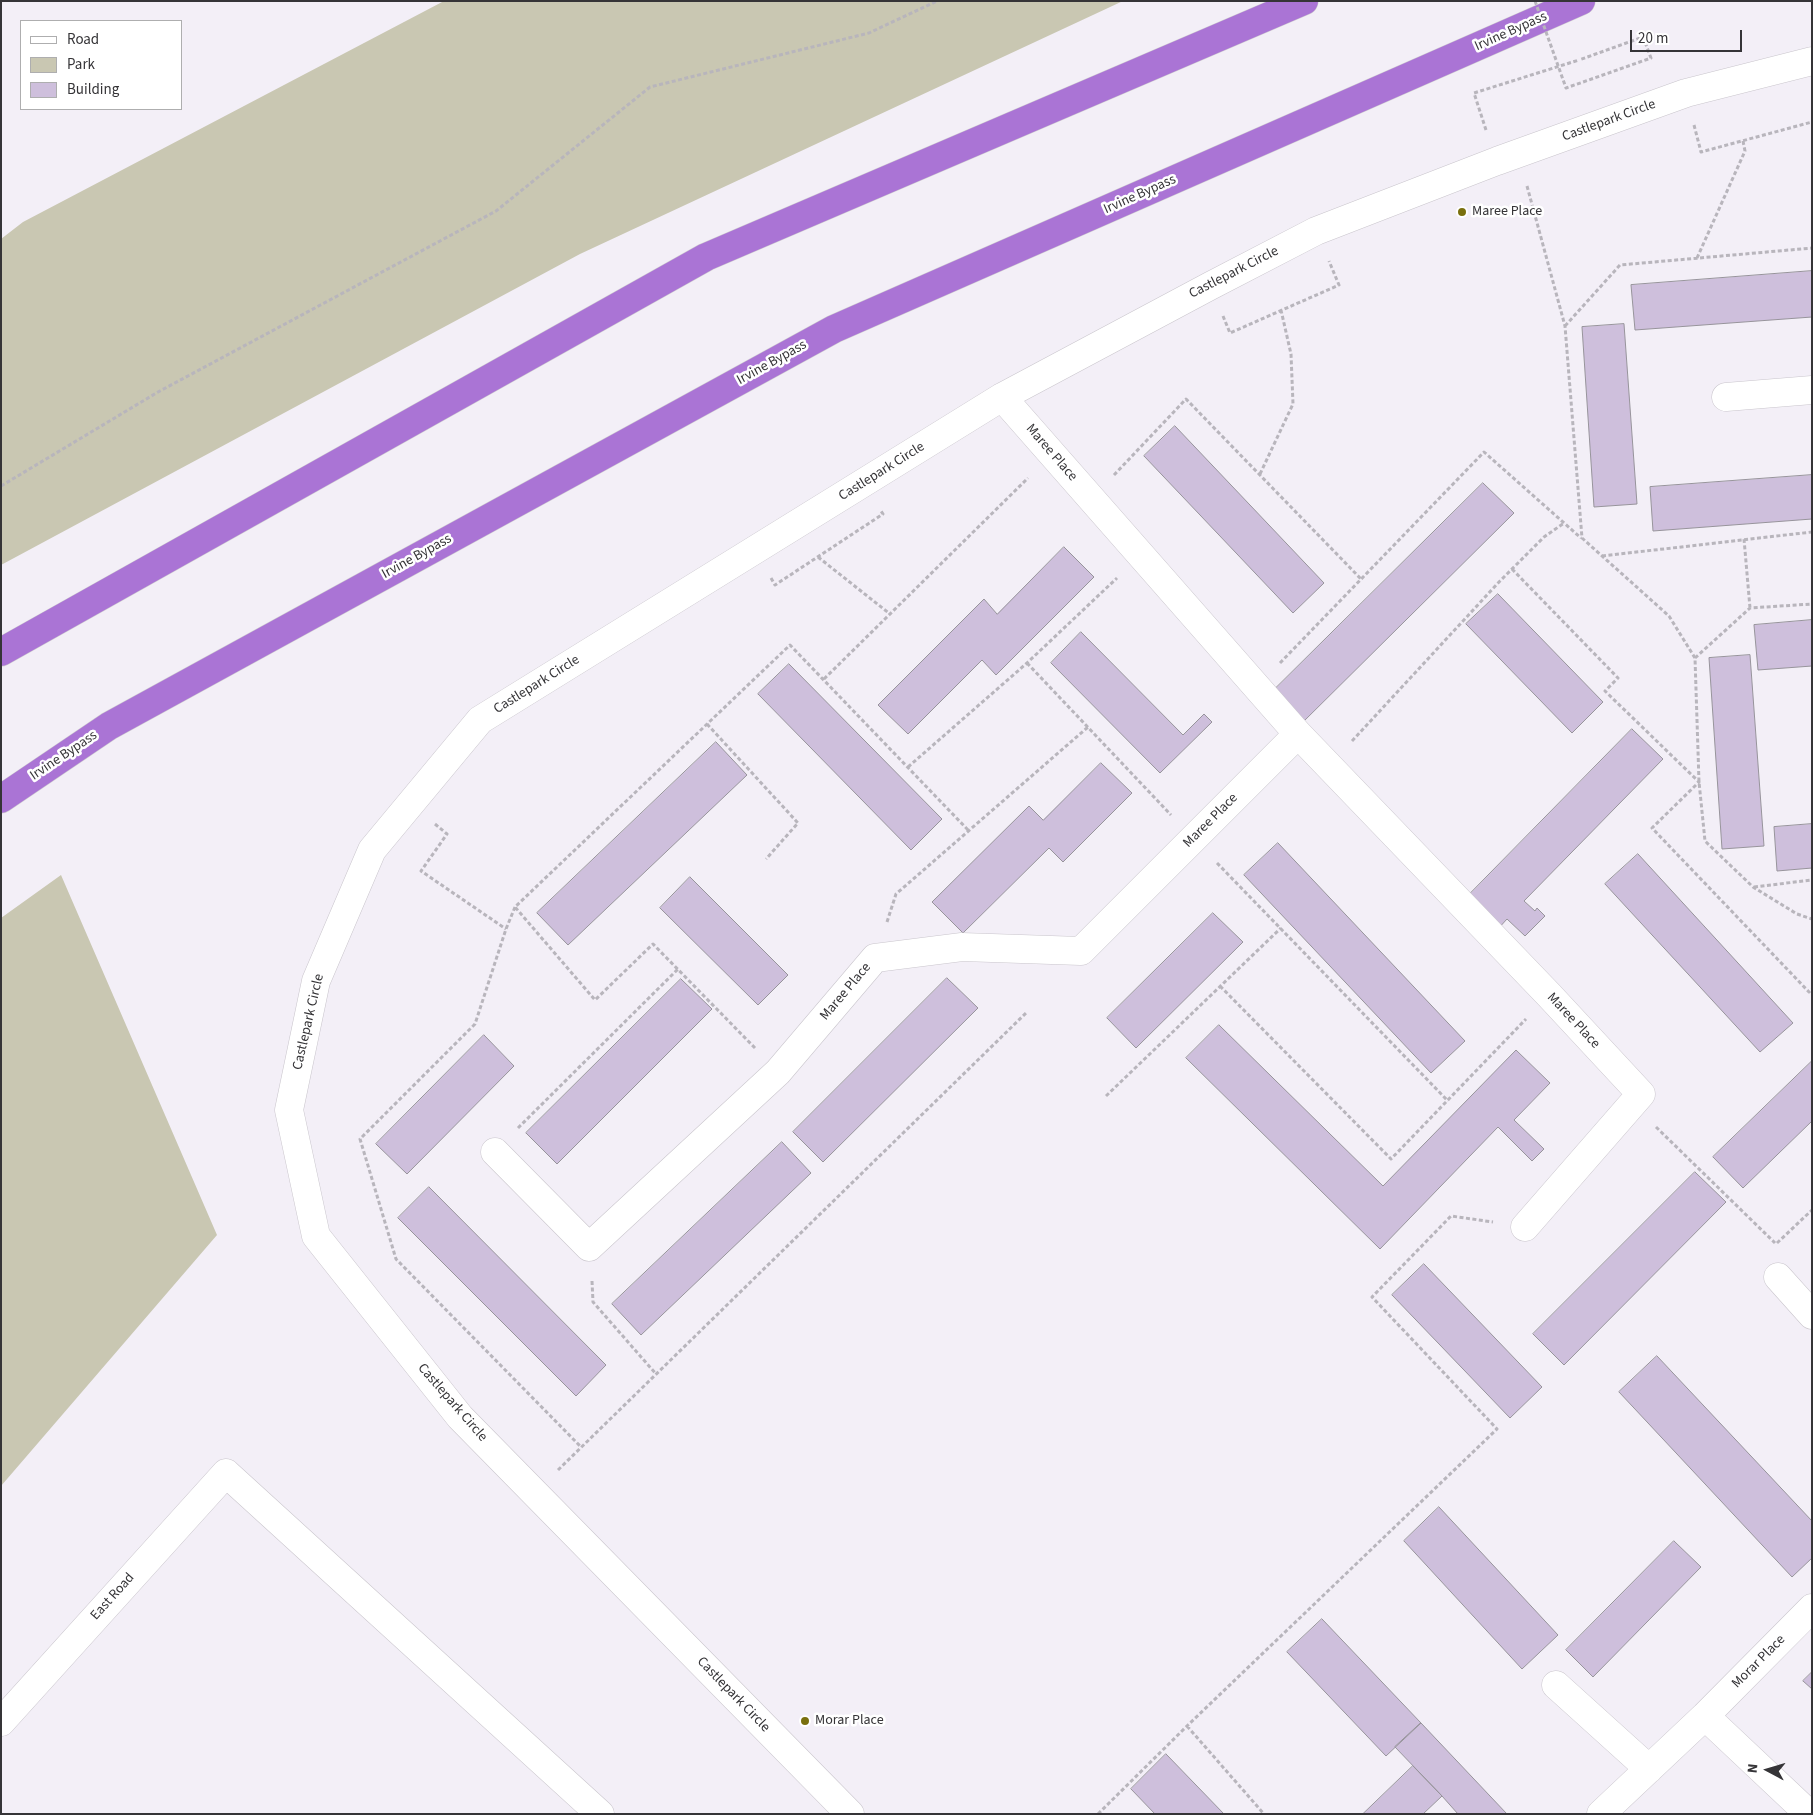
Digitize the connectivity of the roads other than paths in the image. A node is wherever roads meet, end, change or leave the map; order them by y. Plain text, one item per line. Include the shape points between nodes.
1 (1304, 1) edge
2 (1581, 1) edge
3 (1812, 62) edge
4 (1812, 390) edge
5 (1002, 397) junction
6 (1726, 397) dead end
7 (1, 652) edge
8 (1298, 734) junction
9 (1, 799) edge
10 (495, 1152) road end
11 (1525, 1227) road end
12 (1778, 1277) road end
13 (1812, 1315) edge
14 (1812, 1608) edge
15 (1556, 1685) dead end
16 (1706, 1716) junction
17 (1, 1722) edge
18 (1649, 1769) junction
19 (585, 1809) edge
20 (850, 1814) edge
21 (1601, 1814) edge
22 (1809, 1814) edge

1 - 7 highway via 706,257
2 - 9 highway, Irvine Bypass via 834,329 109,726
3 - 5 street, Castlepark Circle via 1686,93 1508,157 1316,232
4 - 6 street
5 - 8 street, Maree Place
5 - 20 street, Castlepark Circle via 480,720 372,850 316,982 290,1110 316,1236 460,1417
8 - 10 street, Maree Place via 1081,951 962,947 875,958 778,1072 589,1247
8 - 11 street, Maree Place via 1641,1094
12 - 13 street
14 - 16 street, Morar Place
15 - 18 street
16 - 18 street, Morar Place
16 - 22 street
17 - 19 street, East Road via 226,1473
18 - 21 street, Morar Place

